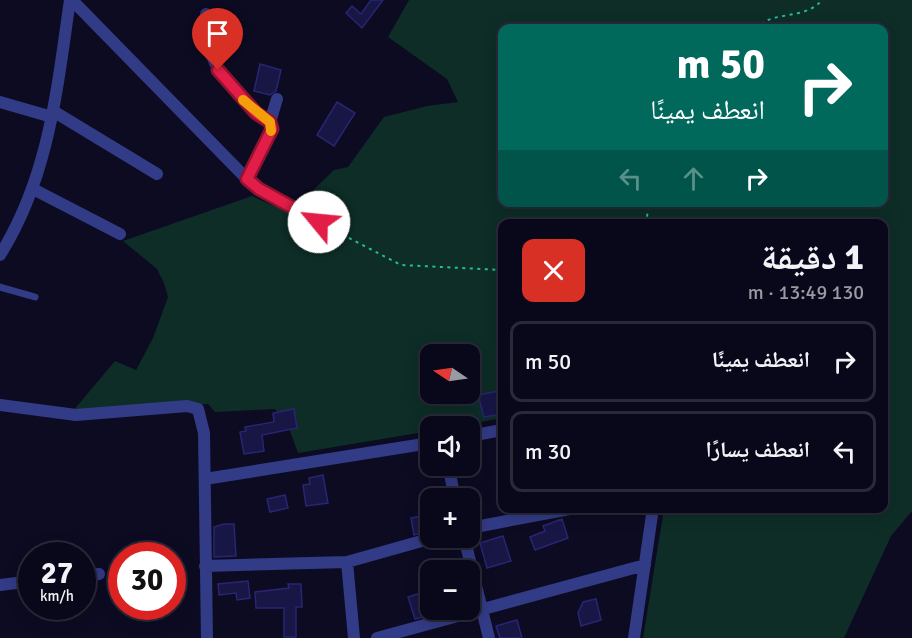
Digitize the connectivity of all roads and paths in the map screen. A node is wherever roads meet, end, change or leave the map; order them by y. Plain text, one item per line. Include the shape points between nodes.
1 (71, 0) edge
2 (822, 0) edge
3 (206, 14) dead end
4 (762, 24) edge
5 (277, 99) dead end
6 (0, 102) edge
7 (53, 114) junction
8 (270, 122) junction
9 (157, 174) dead end
10 (247, 179) junction
11 (33, 189) junction
12 (339, 232) joint
13 (120, 234) dead end
14 (0, 255) edge
15 (498, 270) edge
16 (0, 287) edge
17 (35, 297) dead end
18 (0, 405) edge
19 (498, 431) edge
20 (480, 434) edge
21 (420, 445) edge
22 (205, 480) junction
23 (549, 513) edge
24 (652, 513) edge
25 (480, 526) edge
26 (420, 541) edge
27 (467, 548) edge
28 (347, 562) junction
29 (645, 565) junction
30 (205, 566) junction
31 (96, 574) edge
32 (99, 574) dead end
33 (18, 583) edge
34 (0, 585) edge
35 (482, 608) junction
36 (207, 638) edge
37 (354, 638) edge
38 (377, 638) edge
39 (489, 638) edge
40 (634, 638) edge

1 - 7 street
1 - 10 street
2 - 4 path via 817,6
3 - 8 street via 208,51 218,70 256,113
5 - 8 street
6 - 7 street
7 - 9 street
7 - 11 street
8 - 10 street via 272,129
10 - 12 street
11 - 13 street
11 - 14 street
12 - 15 path via 401,265
16 - 17 lane
18 - 22 street via 76,415 194,407 204,433
19 - 20 street
21 - 22 street
22 - 30 street
23 - 25 street
24 - 29 street
26 - 28 street
27 - 35 street
28 - 30 street
28 - 37 street
29 - 35 street
29 - 40 street
30 - 36 street
31 - 32 street
33 - 34 street
35 - 38 street
35 - 39 street

